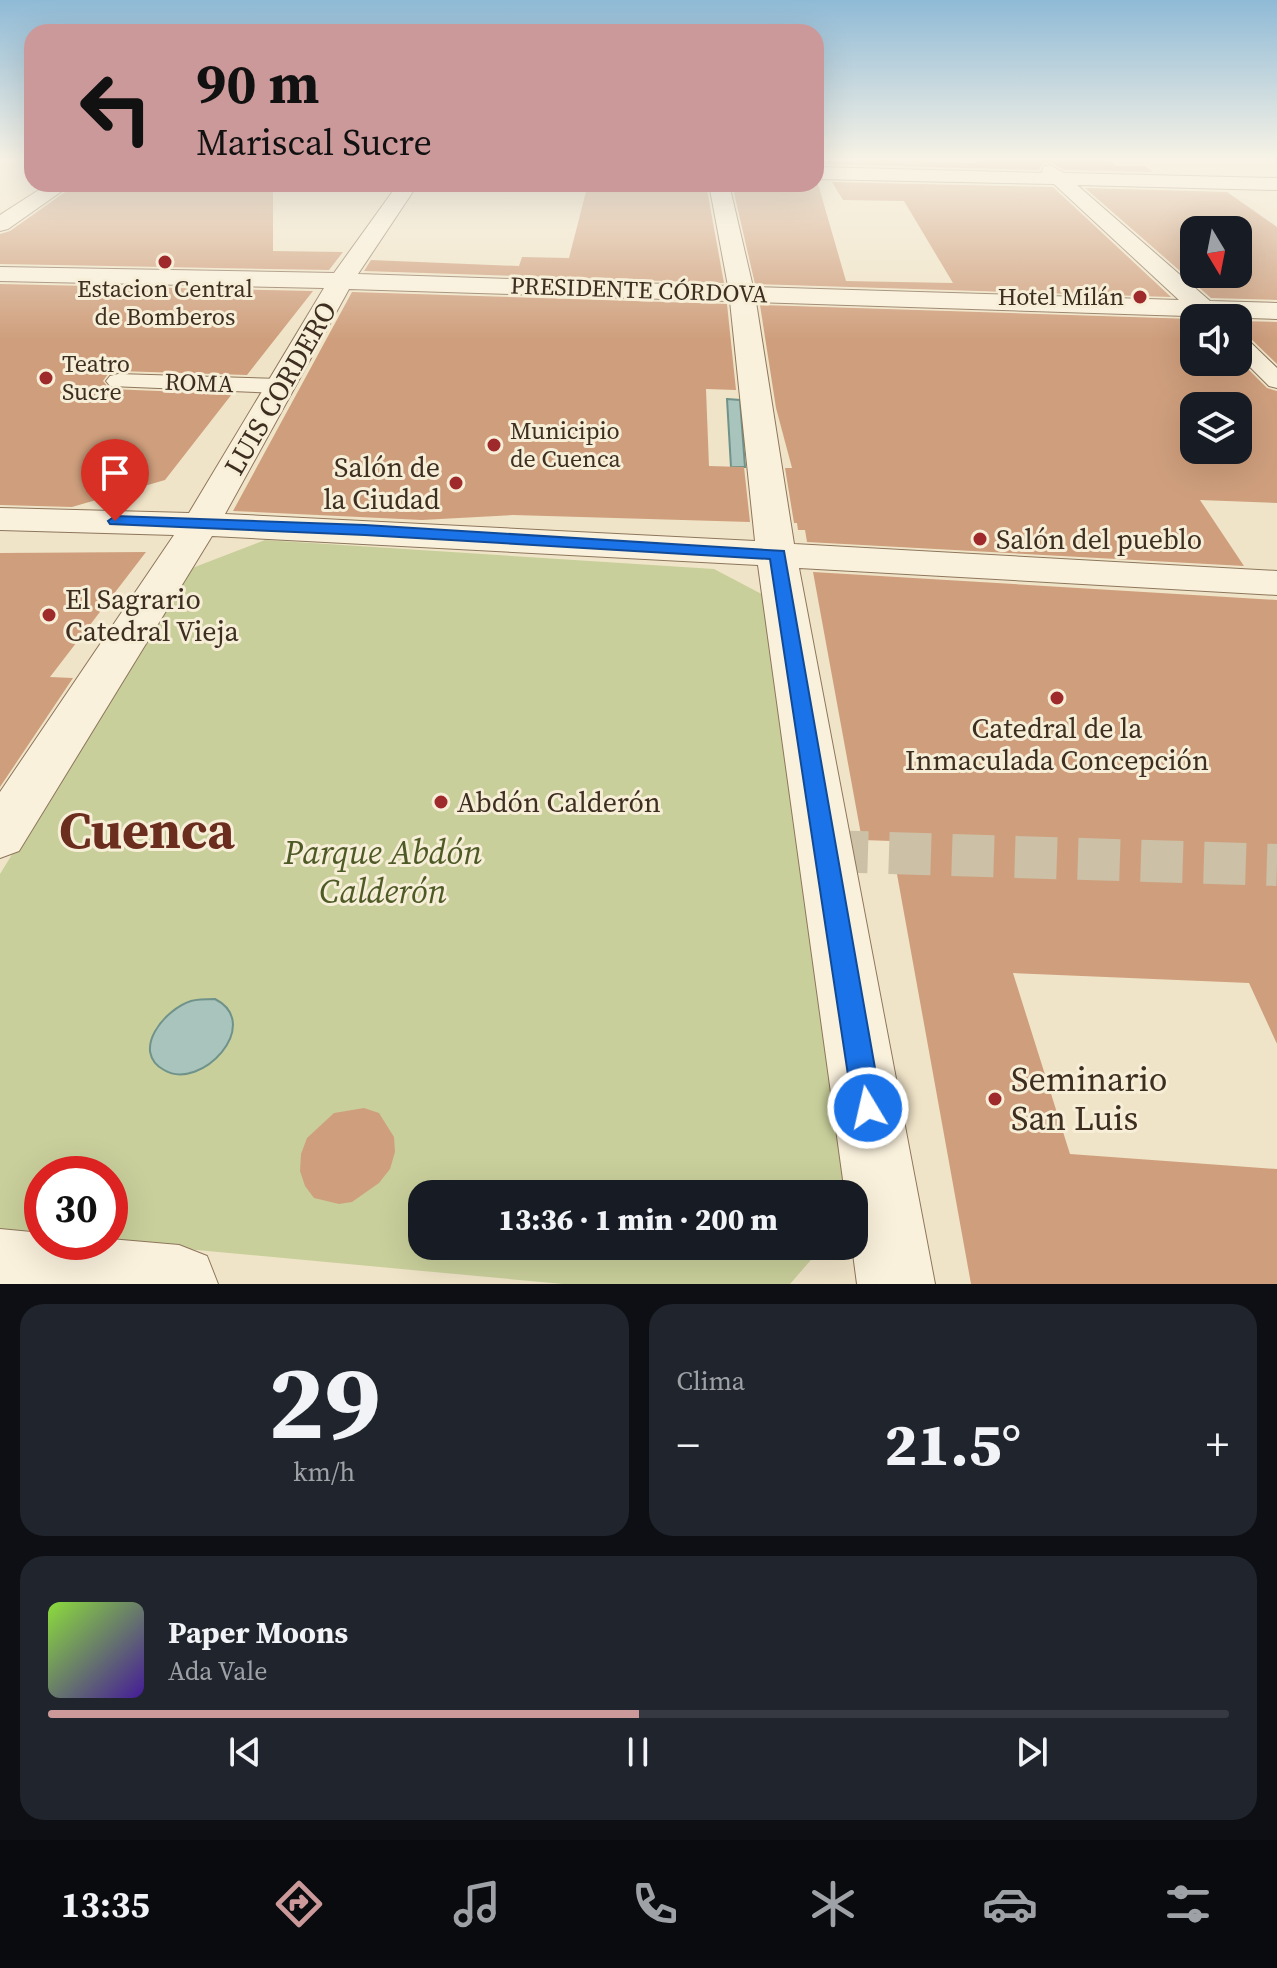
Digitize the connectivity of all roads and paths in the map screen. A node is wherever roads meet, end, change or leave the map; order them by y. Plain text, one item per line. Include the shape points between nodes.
1 (384, 219) edge
2 (726, 219) edge
3 (1103, 219) edge
4 (0, 274) edge
5 (341, 281) junction
6 (742, 293) junction
7 (1197, 304) edge
8 (1277, 311) edge
9 (1252, 312) edge
10 (1180, 313) edge
11 (1252, 357) edge
12 (118, 381) dead end
13 (1277, 381) edge
14 (281, 386) junction
15 (0, 519) edge
16 (202, 522) junction
17 (778, 555) junction
18 (1277, 583) edge
19 (0, 836) edge
20 (0, 1268) edge
21 (179, 1284) edge
22 (896, 1284) edge

1 - 5 street, LUIS CORDERO
2 - 6 street
3 - 7 street
4 - 5 street, PRESIDENTE CÓRDOVA
5 - 6 street, PRESIDENTE CÓRDOVA
5 - 14 street, LUIS CORDERO
6 - 10 street, PRESIDENTE CÓRDOVA
6 - 17 street
8 - 9 street, PRESIDENTE CÓRDOVA
11 - 13 street
12 - 14 street, ROMA
14 - 16 street, LUIS CORDERO
15 - 16 street
16 - 17 street
16 - 19 street, LUIS CORDERO
17 - 18 street
17 - 22 street
20 - 21 street

